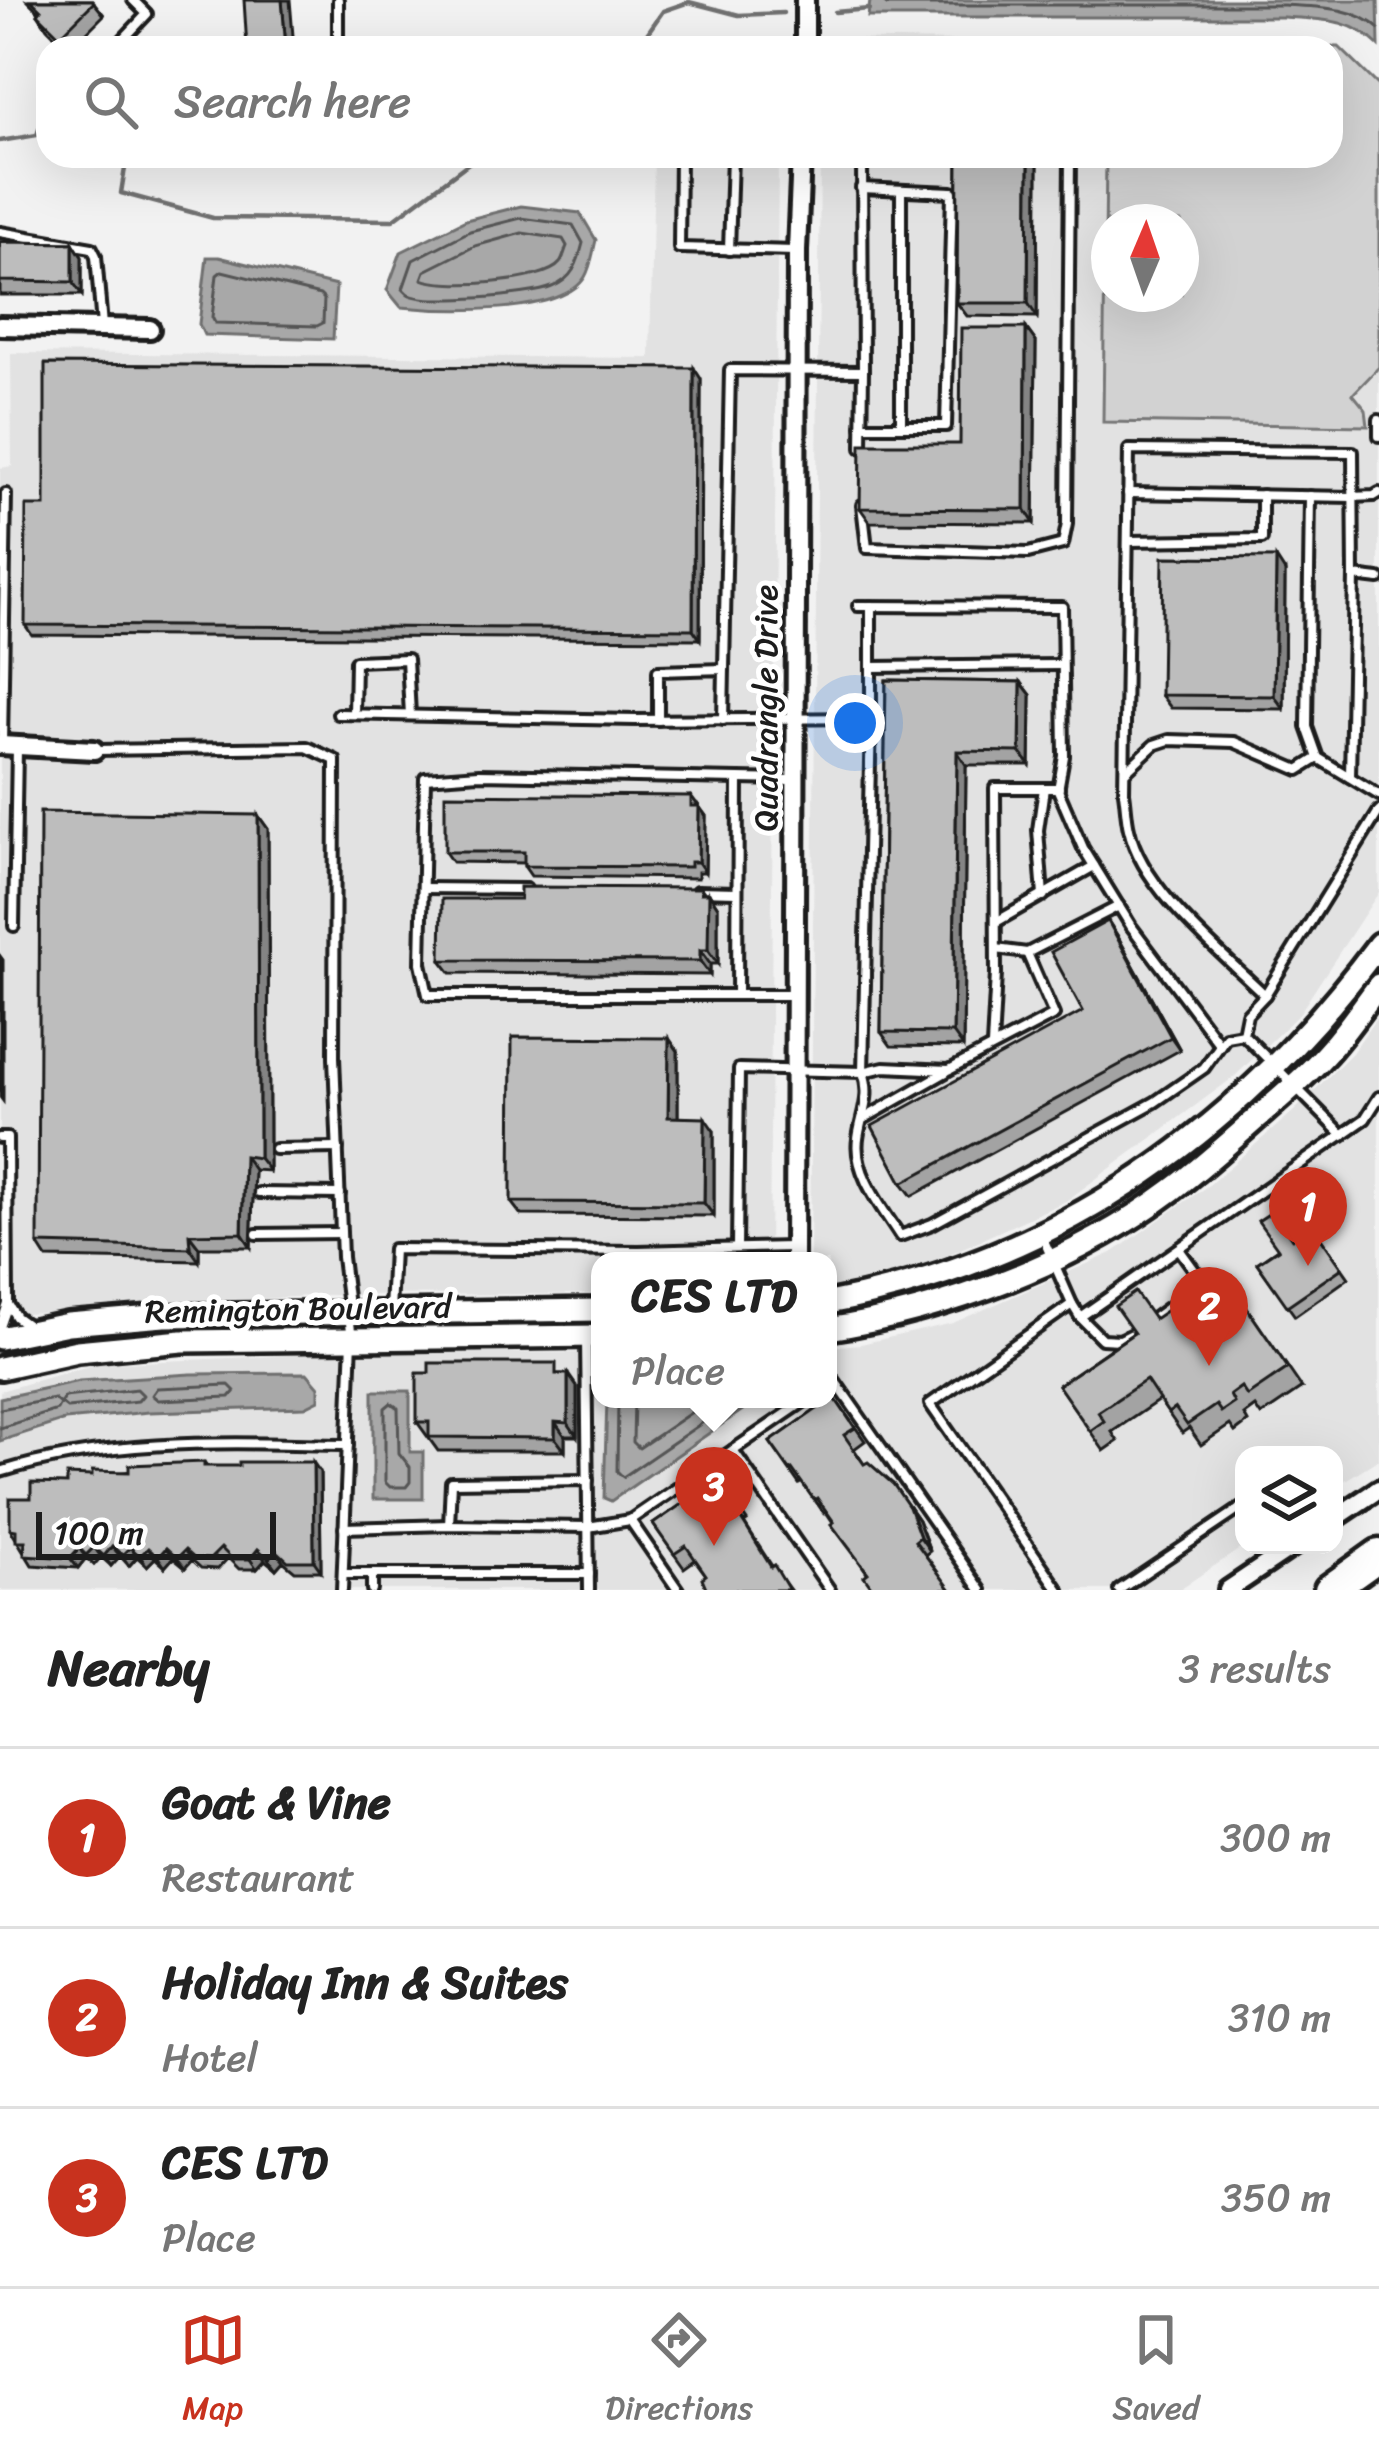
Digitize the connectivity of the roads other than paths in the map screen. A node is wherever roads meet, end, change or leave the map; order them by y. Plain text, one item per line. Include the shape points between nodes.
1 (133, 0) edge
2 (338, 0) edge
3 (806, 0) edge
4 (126, 36) edge
5 (338, 36) edge
6 (805, 36) edge
7 (680, 168) edge
8 (732, 168) edge
9 (800, 168) edge
10 (862, 168) edge
11 (1070, 168) edge
12 (861, 188) junction
13 (901, 190) junction
14 (0, 232) edge
15 (730, 250) junction
16 (796, 251) junction
17 (0, 326) edge
18 (102, 328) junction
19 (150, 329) dead end
20 (796, 371) junction
21 (863, 371) junction
22 (1379, 420) edge
23 (862, 426) junction
24 (901, 426) junction
25 (1379, 436) edge
26 (862, 452) edge
27 (862, 492) edge
28 (1128, 493) junction
29 (1379, 493) edge
30 (6, 494) dead end
31 (1262, 495) junction
32 (1310, 496) junction
33 (1352, 497) junction
34 (1128, 541) junction
35 (1354, 576) junction
36 (1379, 579) edge
37 (858, 606) dead end
38 (871, 606) junction
39 (1062, 665) junction
40 (871, 667) junction
41 (724, 669) junction
42 (338, 714) dead end
43 (354, 714) junction
44 (410, 715) junction
45 (871, 718) junction
46 (658, 720) junction
47 (723, 720) junction
48 (796, 720) junction
49 (6, 746) edge
50 (94, 750) joint
51 (1318, 758) junction
52 (1125, 772) junction
53 (1350, 777) junction
54 (738, 779) junction
55 (795, 780) junction
56 (1044, 788) junction
57 (1059, 788) junction
58 (1379, 795) edge
59 (1379, 812) edge
60 (1094, 866) junction
61 (423, 887) junction
62 (535, 889) edge
63 (692, 891) edge
64 (737, 892) junction
65 (1043, 896) junction
66 (1119, 906) junction
67 (995, 923) junction
68 (14, 926) dead end
69 (1379, 944) edge
70 (995, 949) junction
71 (1028, 953) junction
72 (1379, 985) edge
73 (1264, 994) junction
74 (736, 995) junction
75 (795, 995) junction
76 (1243, 1034) junction
77 (1220, 1045) junction
78 (992, 1047) junction
79 (1275, 1066) junction
80 (795, 1070) junction
81 (949, 1070) junction
82 (863, 1072) junction
83 (1294, 1085) junction
84 (1379, 1097) edge
85 (863, 1118) junction
86 (1343, 1135) junction
87 (0, 1138) edge
88 (338, 1148) junction
89 (275, 1149) dead end
90 (259, 1193) dead end
91 (340, 1194) junction
92 (341, 1233) junction
93 (257, 1234) dead end
94 (1042, 1235) junction
95 (737, 1248) junction
96 (1180, 1249) junction
97 (775, 1252) edge
98 (794, 1252) edge
99 (1052, 1259) junction
100 (837, 1301) edge
101 (8, 1304) junction
102 (1072, 1304) junction
103 (591, 1310) edge
104 (350, 1312) junction
105 (390, 1312) junction
106 (1080, 1317) junction
107 (1154, 1318) edge
108 (0, 1327) edge
109 (837, 1328) edge
110 (36, 1331) junction
111 (1134, 1333) edge
112 (591, 1336) edge
113 (0, 1338) edge
114 (352, 1339) junction
115 (0, 1368) edge
116 (837, 1384) edge
117 (591, 1394) edge
118 (793, 1408) edge
119 (348, 1445) junction
120 (734, 1450) junction
121 (0, 1472) edge
122 (588, 1480) junction
123 (1379, 1489) edge
124 (1235, 1512) edge
125 (1343, 1513) edge
126 (630, 1520) junction
127 (449, 1525) junction
128 (344, 1528) junction
129 (588, 1528) junction
130 (1282, 1554) edge
131 (1379, 1555) edge
132 (343, 1574) junction
133 (373, 1574) junction
134 (589, 1574) junction
135 (342, 1590) edge
136 (373, 1590) edge
137 (589, 1590) edge
138 (678, 1590) edge
139 (830, 1590) edge
140 (981, 1590) edge
141 (1059, 1590) edge
142 (1119, 1590) edge
143 (1228, 1590) edge
144 (1330, 1590) edge

1 - 4 lane via 147,14
2 - 5 lane
3 - 6 street
7 - 15 lane via 679,248
8 - 15 lane
9 - 16 street, Quadrangle Drive
10 - 12 lane
11 - 27 lane via 1063,544 1028,553 867,548
12 - 13 lane
12 - 21 lane
13 - 24 lane
13 - 24 lane via 952,192 946,426
14 - 18 lane via 92,248
15 - 16 lane
16 - 20 street, Quadrangle Drive
17 - 18 street
18 - 19 street
20 - 21 lane
20 - 41 lane via 730,370
20 - 48 street, Quadrangle Drive
21 - 23 lane
22 - 25 lane
23 - 24 lane
23 - 26 lane
28 - 31 lane
28 - 33 lane via 1129,450 1353,452
28 - 34 lane
29 - 33 lane
30 - 49 lane
31 - 32 lane
31 - 34 lane via 1262,538
32 - 33 lane
32 - 51 lane via 1307,728
33 - 35 lane
34 - 52 lane
35 - 36 lane
35 - 53 lane
37 - 38 lane
38 - 39 lane via 1061,608
38 - 40 lane
39 - 40 lane
39 - 57 lane
40 - 45 lane
41 - 46 lane via 658,671
41 - 47 lane
42 - 43 lane
43 - 44 lane
43 - 44 lane via 356,661 407,659
44 - 46 lane
45 - 48 lane
45 - 82 lane
46 - 47 lane
47 - 48 lane
48 - 55 street, Quadrangle Drive
49 - 50 street
49 - 68 lane
50 - 88 lane via 307,747 335,760
51 - 52 lane via 1299,770 1234,742 1169,740
51 - 53 lane
52 - 73 lane via 1129,832 1145,869
53 - 58 lane
54 - 55 lane
54 - 61 lane via 425,778
54 - 64 lane
55 - 75 street, Quadrangle Drive
56 - 57 lane
56 - 65 lane
56 - 67 lane via 995,788
57 - 60 lane
59 - 73 lane
60 - 65 lane
60 - 66 lane
61 - 62 lane
61 - 74 lane via 428,995
63 - 64 lane
64 - 74 lane
65 - 67 lane
66 - 71 lane
66 - 77 lane
67 - 70 lane
69 - 79 street
70 - 71 lane
70 - 78 lane
71 - 78 lane via 1054,1015
72 - 83 street
73 - 76 lane
74 - 75 lane
75 - 80 street, Quadrangle Drive
76 - 77 lane
76 - 79 lane
77 - 85 lane via 1204,1068 1155,1102 900,1236 862,1171 856,1143
78 - 81 lane
79 - 83 lane
79 - 94 street via 1137,1180
80 - 82 lane
80 - 95 lane via 740,1069
80 - 98 street, Quadrangle Drive
81 - 82 lane
81 - 85 lane
82 - 85 lane
83 - 86 lane
83 - 99 street via 1169,1192
84 - 86 lane
86 - 96 lane
87 - 101 lane via 7,1138
88 - 89 lane
88 - 91 lane
90 - 91 lane
91 - 92 lane
92 - 93 lane
92 - 104 lane
94 - 99 lane
94 - 100 street
95 - 97 lane
95 - 105 lane via 393,1249
96 - 106 lane
96 - 107 lane via 1203,1282
99 - 102 lane
99 - 109 street via 944,1303
101 - 108 lane
101 - 110 lane
102 - 106 lane
102 - 141 lane via 930,1404
103 - 105 street, Remington Boulevard
104 - 105 street, Remington Boulevard
104 - 110 street, Remington Boulevard via 164,1316
104 - 114 lane
106 - 111 lane via 1102,1339
110 - 113 street, Remington Boulevard
112 - 114 street, Remington Boulevard
114 - 115 street, Remington Boulevard via 182,1341
114 - 119 lane
116 - 140 lane
117 - 122 lane
118 - 120 lane
119 - 121 lane via 140,1445
119 - 128 lane
120 - 126 lane
120 - 139 lane
122 - 127 lane via 451,1482
122 - 129 lane
123 - 125 street
124 - 142 lane
126 - 129 lane
126 - 138 lane
127 - 128 lane
127 - 129 lane
128 - 132 lane
129 - 134 lane
130 - 143 street
131 - 144 highway
132 - 133 lane
132 - 135 lane
133 - 134 lane
133 - 136 lane
134 - 137 lane

